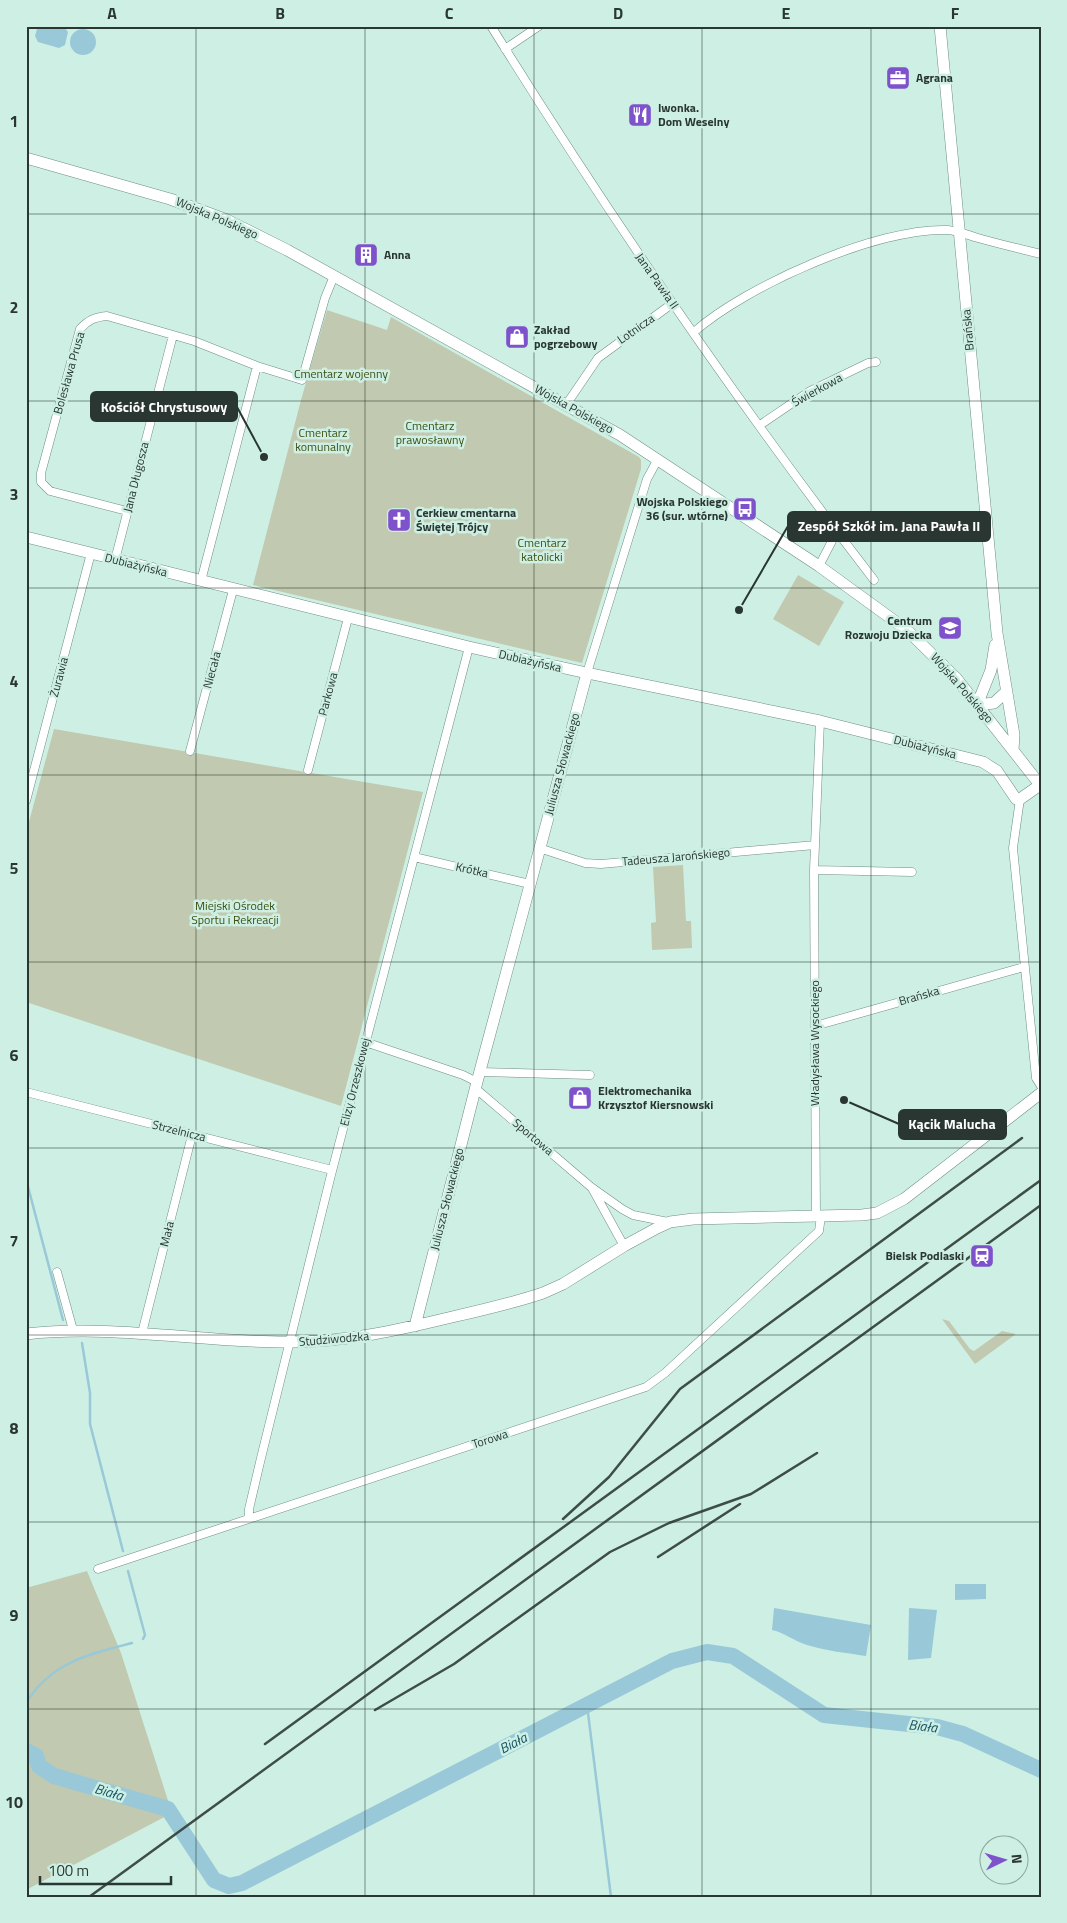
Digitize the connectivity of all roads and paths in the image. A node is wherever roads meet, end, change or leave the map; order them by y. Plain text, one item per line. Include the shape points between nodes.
1 (491, 26) edge
2 (539, 26) edge
3 (940, 26) edge
4 (505, 49) junction
5 (26, 158) edge
6 (959, 232) junction
7 (1041, 254) edge
8 (334, 276) junction
9 (673, 303) junction
10 (694, 332) junction
11 (172, 335) junction
12 (876, 362) dead end
13 (257, 366) junction
14 (566, 405) junction
15 (760, 425) junction
16 (658, 459) junction
17 (127, 511) junction
18 (834, 528) junction
19 (26, 537) edge
20 (91, 553) junction
21 (115, 560) junction
22 (819, 566) junction
23 (874, 580) dead end
24 (201, 582) junction
25 (233, 590) junction
26 (348, 618) junction
27 (997, 633) junction
28 (469, 647) junction
29 (587, 674) junction
30 (984, 684) junction
31 (964, 688) junction
32 (1007, 691) junction
33 (977, 705) junction
34 (820, 721) junction
35 (1013, 750) junction
36 (190, 751) dead end
37 (308, 770) dead end
38 (1040, 785) edge
39 (1020, 799) junction
40 (26, 801) edge
41 (815, 845) junction
42 (539, 848) junction
43 (414, 857) junction
44 (814, 870) junction
45 (912, 872) dead end
46 (530, 884) junction
47 (1024, 967) junction
48 (815, 1026) junction
49 (365, 1042) junction
50 (590, 1075) dead end
51 (477, 1081) junction
52 (1041, 1086) edge
53 (26, 1092) edge
54 (1041, 1093) edge
55 (192, 1135) junction
56 (332, 1170) junction
57 (591, 1186) junction
58 (819, 1216) junction
59 (670, 1222) junction
60 (624, 1246) junction
61 (57, 1272) dead end
62 (415, 1326) junction
63 (73, 1330) junction
64 (142, 1333) junction
65 (26, 1334) edge
66 (290, 1342) junction
67 (249, 1518) junction
68 (98, 1568) dead end

1 - 4 street, Jana Pawła II
2 - 4 street
3 - 6 street, Brańska
4 - 9 street, Jana Pawła II
5 - 8 street, Wojska Polskiego via 207,212 251,231
6 - 7 street
6 - 10 street via 905,234 812,264 724,309
6 - 27 street, Brańska
8 - 13 street, Bolesława Prusa via 302,380
8 - 14 street, Wojska Polskiego
9 - 10 street, Jana Pawła II
9 - 14 street, Lotnicza via 598,358
10 - 15 street, Jana Pawła II
11 - 13 street, Bolesława Prusa
11 - 17 street, Jana Długosza
11 - 17 street, Bolesława Prusa via 107,316 94,318 80,329 41,473 41,482 50,490
12 - 15 street, Świerkowa via 810,391
13 - 24 street
14 - 16 street, Wojska Polskiego
15 - 18 street, Jana Pawła II
16 - 22 street, Wojska Polskiego
16 - 29 street, Juliusza Słowackiego via 647,479
17 - 21 street, Jana Długosza
18 - 22 street via 832,541
18 - 23 street, Jana Pawła II
19 - 20 street, Dubiażyńska
20 - 21 street, Dubiażyńska
20 - 40 street, Żurawia
21 - 24 street, Dubiażyńska
22 - 31 street, Wojska Polskiego via 907,630
24 - 25 street, Dubiażyńska
25 - 26 street, Dubiażyńska
25 - 36 street, Niecała
26 - 28 street, Dubiażyńska
26 - 37 street, Parkowa
27 - 30 street, Brańska via 992,670
27 - 32 street, Brańska
28 - 29 street, Dubiażyńska
28 - 43 street, Elizy Orzeszkowej
29 - 34 street, Dubiażyńska
29 - 42 street, Juliusza Słowackiego
30 - 31 street
30 - 33 street, Brańska
31 - 33 street, Wojska Polskiego
32 - 33 street via 994,703
32 - 35 street, Brańska via 1014,735
33 - 35 street, Wojska Polskiego
34 - 39 street, Dubiażyńska via 983,762 997,771
34 - 41 street, Władysława Wysockiego
35 - 38 street, Wojska Polskiego
38 - 39 street
39 - 47 street via 1013,848
41 - 42 street, Tadeusza Jarońskiego via 601,864 585,863
41 - 44 street, Władysława Wysockiego
42 - 46 street, Juliusza Słowackiego
43 - 46 street, Krótka
43 - 49 street, Elizy Orzeszkowej
44 - 45 street
44 - 48 street, Władysława Wysockiego
46 - 51 street, Juliusza Słowackiego
47 - 48 street, Brańska
47 - 52 street via 1036,1078
48 - 58 street, Władysława Wysockiego
49 - 51 street, Sportowa
49 - 56 street, Elizy Orzeszkowej
50 - 51 street
51 - 57 street, Sportowa
51 - 62 street, Juliusza Słowackiego
53 - 55 street, Strzelnicza
54 - 58 street, Sportowa via 890,1208 862,1215
55 - 56 street, Strzelnicza
55 - 64 street, Mała
56 - 66 street, Elizy Orzeszkowej
57 - 59 street, Sportowa via 633,1216
57 - 60 street, Sportowa
58 - 59 street, Sportowa
58 - 67 street, Torowa via 819,1231 646,1387
59 - 60 street, Sportowa
60 - 62 street, Studziwodzka via 544,1293
61 - 63 street
62 - 66 street, Studziwodzka via 338,1341
63 - 64 street, Studziwodzka
63 - 65 street, Studziwodzka
64 - 66 street, Studziwodzka
66 - 67 street, Elizy Orzeszkowej
67 - 68 street, Torowa

